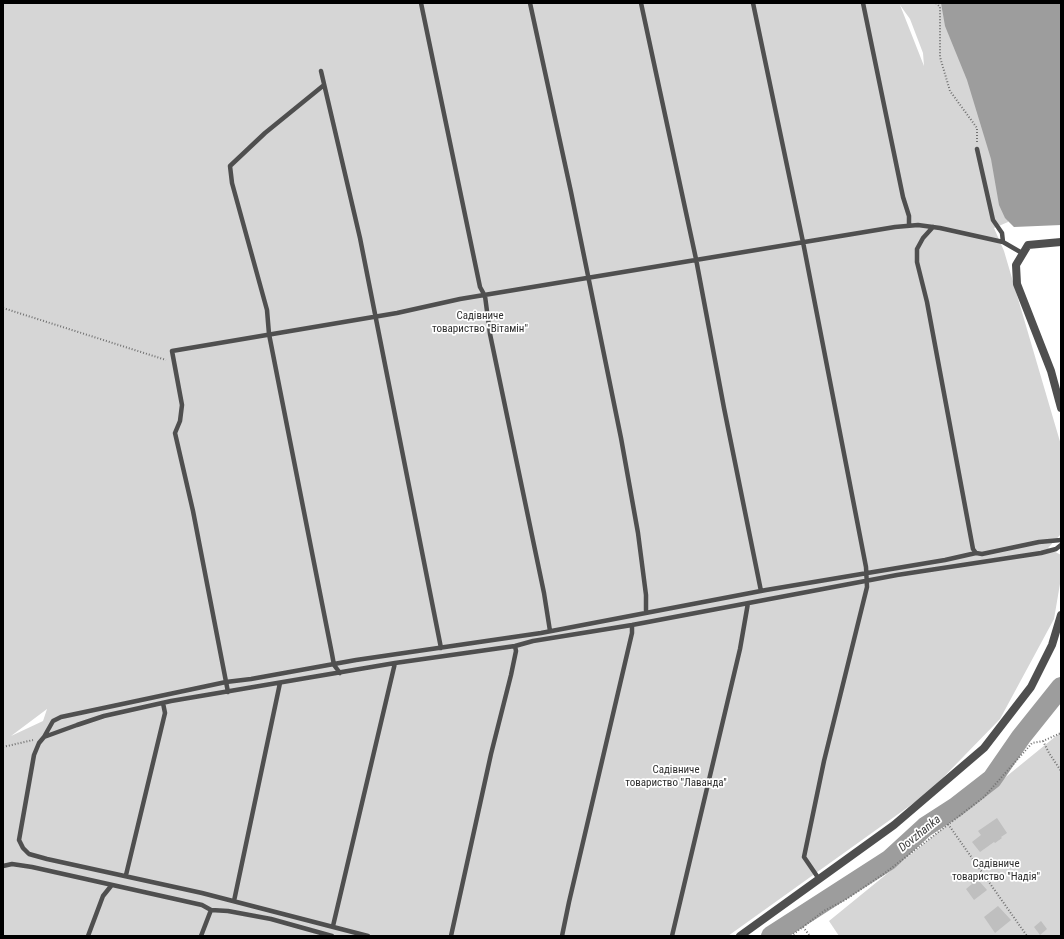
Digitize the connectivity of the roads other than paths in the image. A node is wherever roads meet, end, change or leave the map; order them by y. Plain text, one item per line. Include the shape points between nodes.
1 (421, 3) edge
2 (530, 3) edge
3 (641, 3) edge
4 (753, 3) edge
5 (863, 3) edge
6 (321, 71) dead end
7 (324, 85) junction
8 (977, 149) road end
9 (909, 225) junction
10 (933, 227) junction
11 (804, 242) junction
12 (1003, 242) junction
13 (1061, 242) edge
14 (1022, 253) junction
15 (696, 260) junction
16 (589, 278) junction
17 (485, 296) junction
18 (375, 316) junction
19 (269, 334) junction
20 (1061, 408) edge
21 (1061, 540) edge
22 (1061, 545) edge
23 (976, 553) junction
24 (866, 572) junction
25 (866, 581) junction
26 (761, 591) junction
27 (748, 603) junction
28 (646, 613) junction
29 (1061, 615) edge
30 (632, 625) junction
31 (550, 631) junction
32 (515, 646) junction
33 (441, 648) junction
34 (395, 663) junction
35 (334, 665) junction
36 (340, 673) junction
37 (226, 682) junction
38 (280, 683) junction
39 (228, 692) junction
40 (164, 703) junction
41 (44, 737) junction
42 (3, 866) edge
43 (126, 875) junction
44 (819, 879) junction
45 (111, 886) junction
46 (234, 902) junction
47 (211, 910) junction
48 (333, 926) junction
49 (322, 935) edge
50 (88, 936) edge
51 (201, 936) edge
52 (332, 936) edge
53 (368, 936) edge
54 (451, 936) edge
55 (562, 936) edge
56 (672, 936) edge
57 (740, 936) edge

1 - 17 lane via 480,287
2 - 16 lane
3 - 15 lane
4 - 11 lane
5 - 9 lane
6 - 7 lane
7 - 18 lane
7 - 19 lane via 265,133 230,166 232,184 267,310
8 - 12 lane via 993,220 1002,233
9 - 10 lane
9 - 11 lane
10 - 12 lane
10 - 23 lane via 917,249 917,262
11 - 15 lane
11 - 24 lane
12 - 14 lane
13 - 14 street via 1028,245
14 - 20 street via 1016,265 1017,284 1051,371
15 - 16 lane
15 - 26 lane
16 - 17 lane
16 - 28 lane via 622,438 638,533
17 - 18 lane
17 - 31 lane via 490,334
18 - 19 lane
18 - 33 lane
19 - 35 lane
19 - 37 lane via 172,351 182,405 175,433
21 - 23 lane
22 - 25 lane via 1041,553
23 - 24 lane
24 - 25 lane
24 - 26 lane
25 - 27 lane
25 - 44 lane via 867,587 824,761 804,857
26 - 28 lane
27 - 30 lane
27 - 56 lane via 740,649
28 - 31 lane
29 - 44 street via 1052,644 1031,688 984,748 894,825
30 - 32 lane
30 - 55 lane
31 - 33 lane
32 - 34 lane
32 - 54 lane via 511,675
33 - 35 lane
34 - 36 lane
34 - 48 lane
35 - 36 lane
35 - 37 lane
36 - 38 lane
37 - 39 lane
37 - 41 lane via 61,717 53,721
38 - 39 lane
38 - 46 lane
39 - 40 lane
40 - 41 lane via 104,716
40 - 43 lane via 165,713
41 - 43 lane via 34,755 19,840 23,848 29,854 47,859
42 - 45 lane via 12,864 32,867
43 - 46 lane
44 - 57 street
45 - 47 lane via 202,905
45 - 50 lane via 103,896
46 - 48 lane
47 - 49 lane via 271,919
47 - 51 lane
48 - 53 lane
49 - 52 lane

